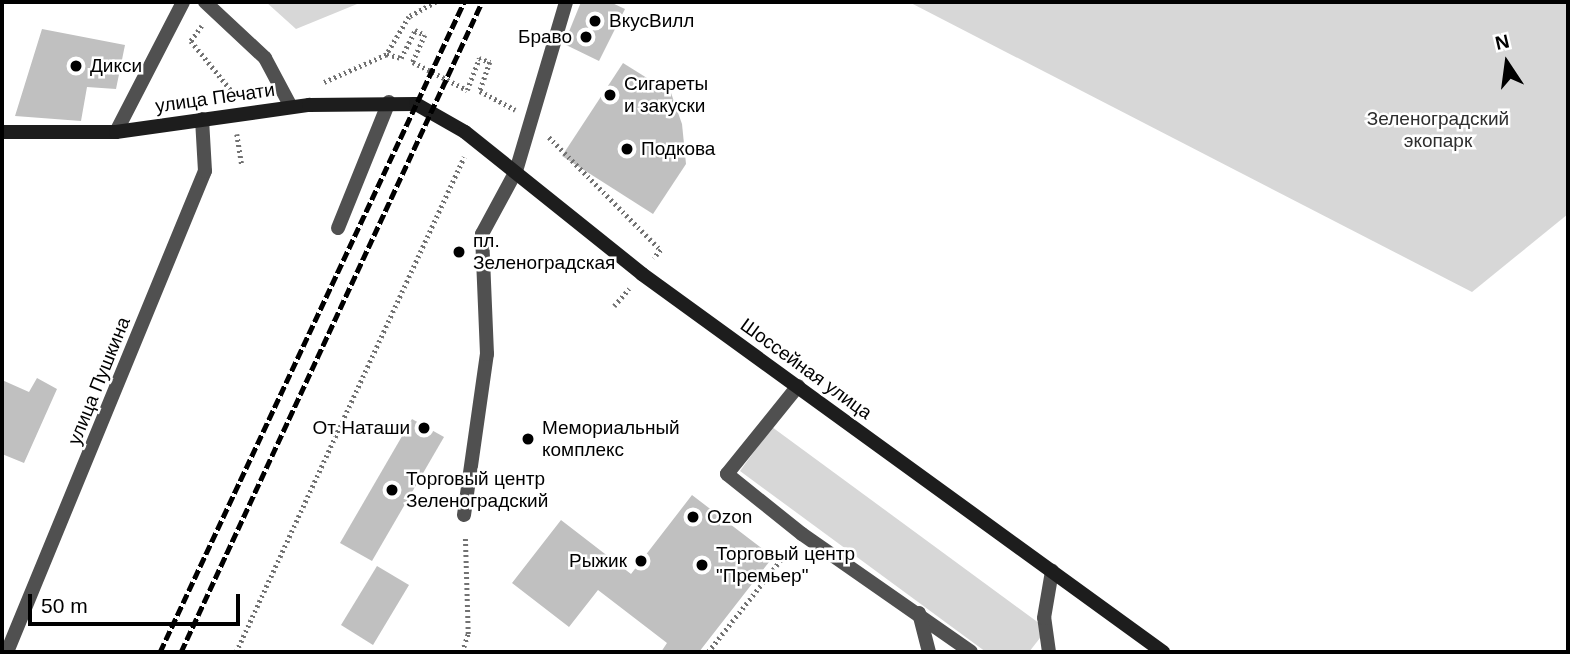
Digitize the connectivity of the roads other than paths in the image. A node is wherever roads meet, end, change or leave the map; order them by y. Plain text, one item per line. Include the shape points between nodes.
1 (183, 2) edge
2 (566, 2) edge
3 (209, 6) edge
4 (389, 102) junction
5 (291, 107) junction
6 (431, 111) joint
7 (202, 119) junction
8 (2, 132) edge
9 (116, 132) junction
10 (516, 171) junction
11 (338, 228) dead end
12 (798, 386) junction
13 (464, 515) road end
14 (1052, 570) junction
15 (919, 613) junction
16 (7, 652) edge
17 (929, 652) edge
18 (971, 652) edge
19 (1049, 652) edge
20 (1163, 652) edge

1 - 9 street
2 - 10 street
3 - 5 street via 265,58
4 - 5 street, улица Печати
4 - 6 street, улица Печати via 416,104
4 - 11 street
5 - 7 street, улица Печати
6 - 10 street, Шоссейная улица
7 - 9 street, улица Печати
7 - 16 street, улица Пушкина via 205,171
8 - 9 street, улица Печати
10 - 12 street, Шоссейная улица via 642,274
10 - 13 street via 482,234 487,354
12 - 14 street, Шоссейная улица
12 - 15 street via 727,474 802,534
14 - 19 street via 1044,618
14 - 20 street, Шоссейная улица
15 - 17 street
15 - 18 street

